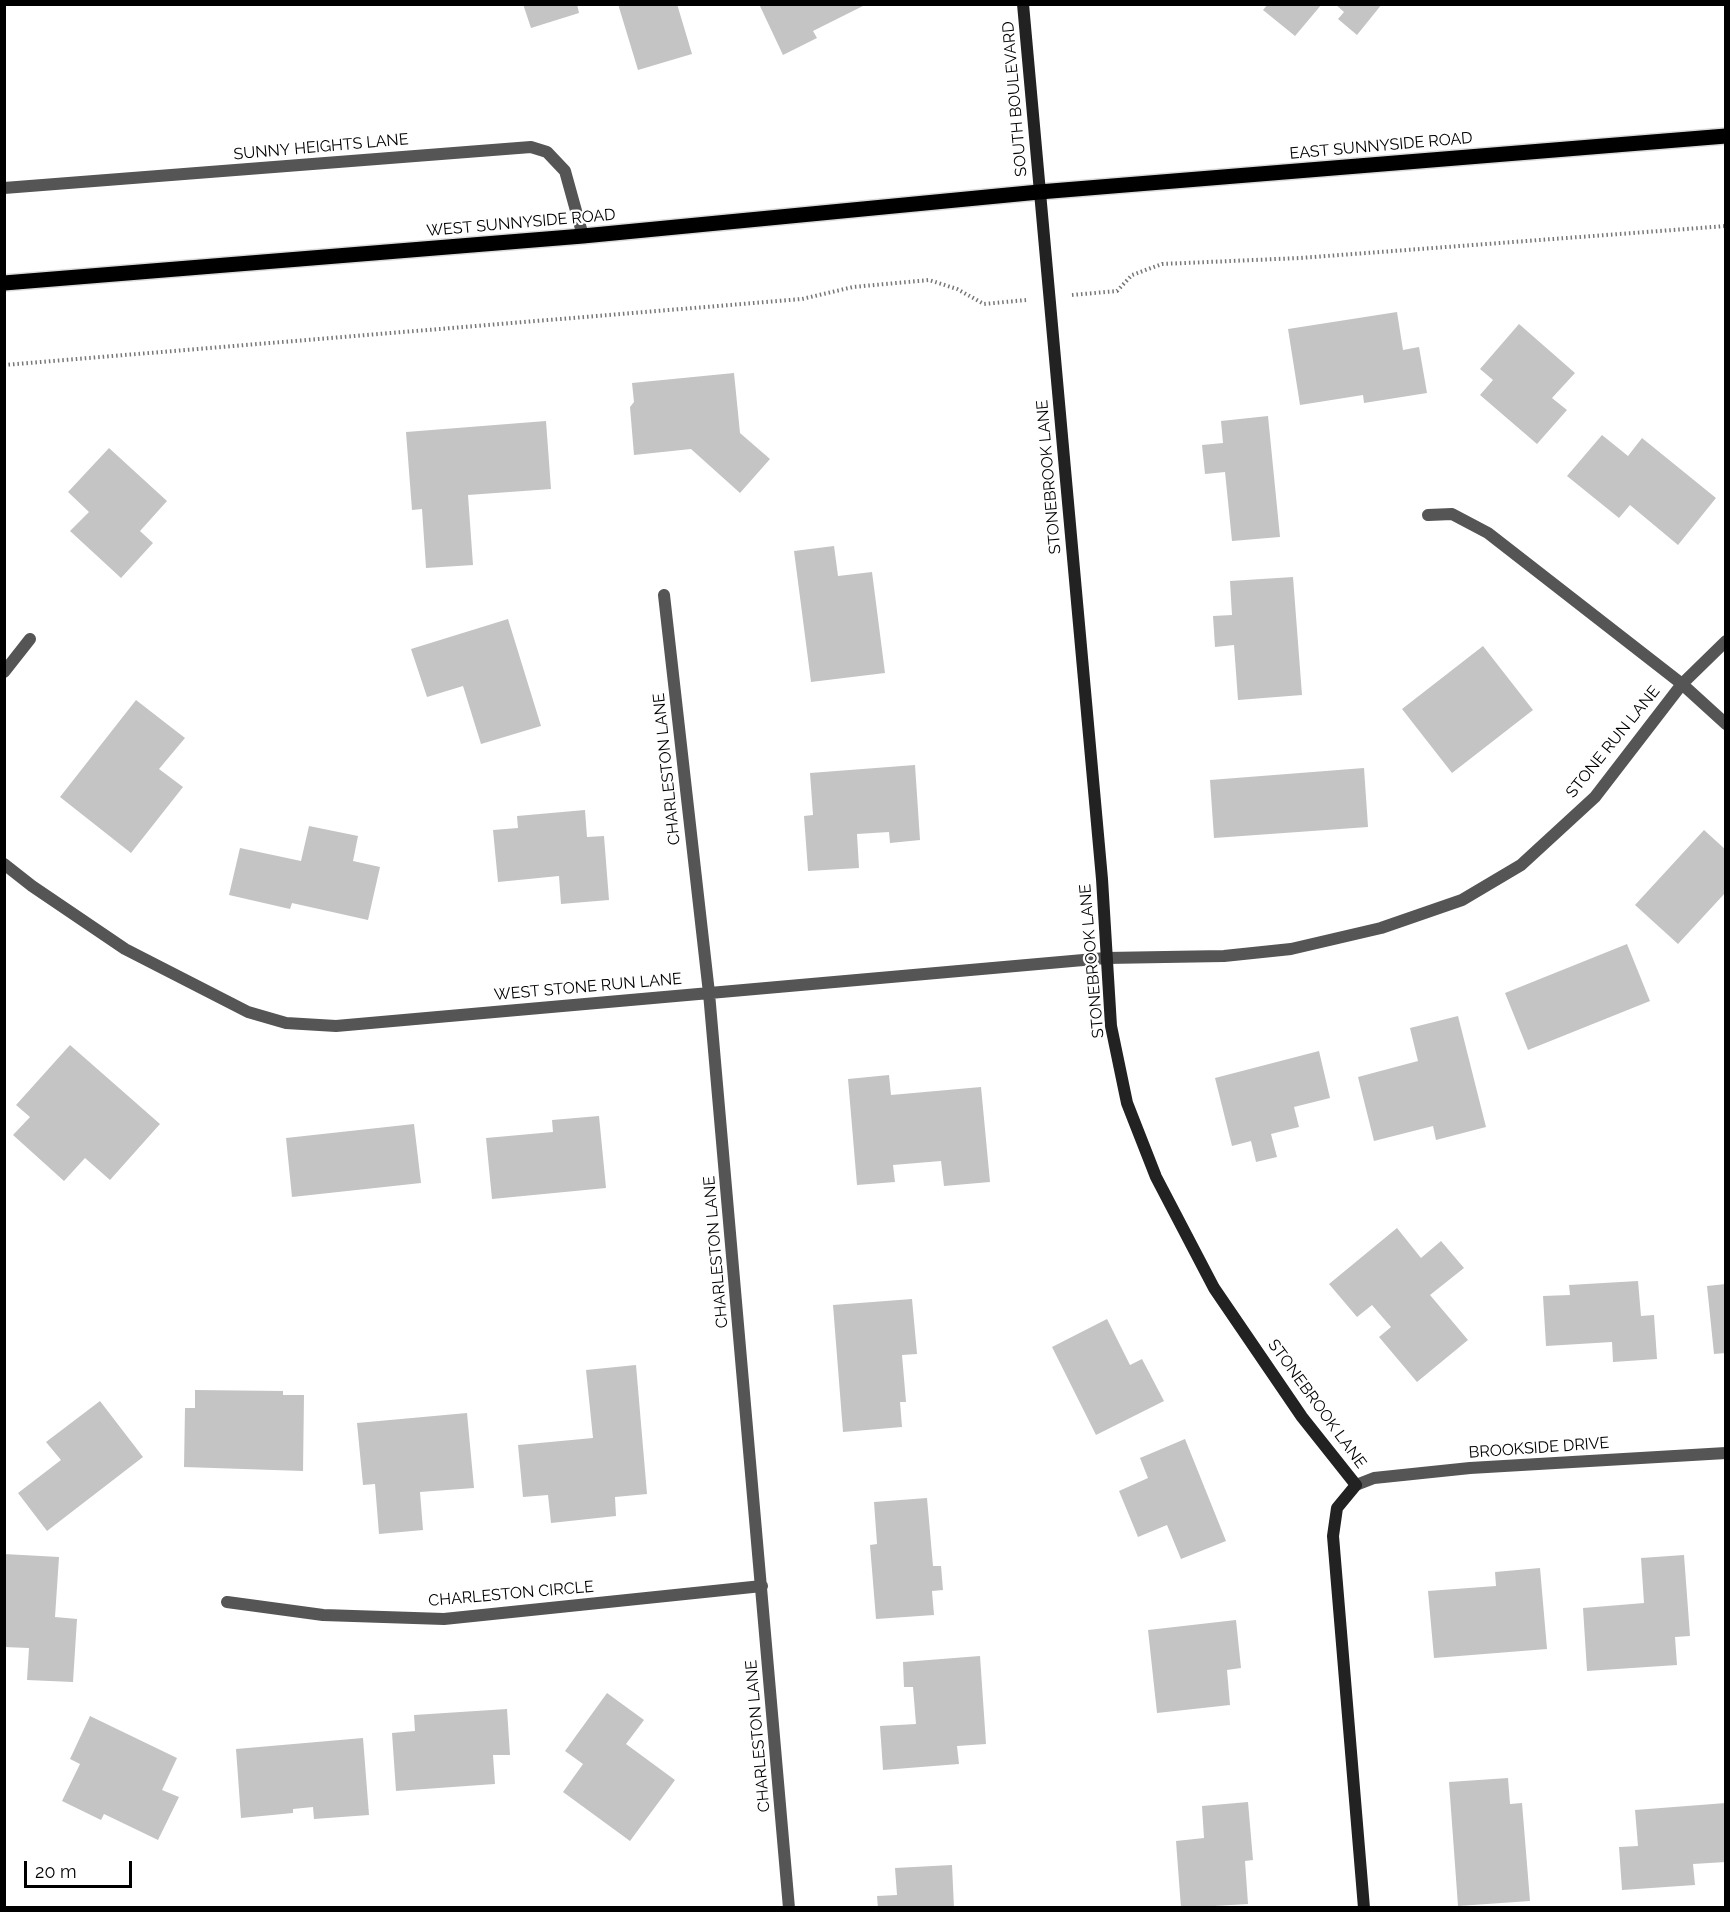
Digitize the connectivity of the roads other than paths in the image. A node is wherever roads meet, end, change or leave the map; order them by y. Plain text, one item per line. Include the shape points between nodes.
1 (1023, 4) edge
2 (1725, 136) edge
3 (4, 188) edge
4 (1039, 192) junction
5 (583, 236) junction
6 (4, 284) edge
7 (1428, 515) dead end
8 (664, 595) dead end
9 (30, 639) dead end
10 (1725, 640) edge
11 (4, 672) edge
12 (1682, 684) junction
13 (1725, 724) edge
14 (4, 864) edge
15 (1218, 956) joint
16 (1106, 958) junction
17 (709, 993) junction
18 (1725, 1453) edge
19 (1356, 1485) junction
20 (762, 1586) junction
21 (226, 1602) dead end
22 (789, 1908) edge
23 (1364, 1908) edge

1 - 4 street, SOUTH BOULEVARD
2 - 4 main road, EAST SUNNYSIDE ROAD
3 - 5 street, SUNNY HEIGHTS LANE via 531,147 547,152 566,171
4 - 5 main road, WEST SUNNYSIDE ROAD
4 - 16 street, STONEBROOK LANE
5 - 6 main road, WEST SUNNYSIDE ROAD
7 - 12 street via 1452,514 1488,533
8 - 17 street, CHARLESTON LANE
9 - 11 street
10 - 12 street, STONE RUN LANE
12 - 13 street
12 - 15 street, STONE RUN LANE via 1595,797 1512,871 1462,900 1381,928 1291,949
14 - 17 street, WEST STONE RUN LANE via 125,949 248,1012 286,1023 336,1026
15 - 16 street, WEST STONE RUN LANE
16 - 17 street, WEST STONE RUN LANE
16 - 19 street, STONEBROOK LANE via 1111,1026 1127,1103 1156,1178 1214,1288 1302,1417
17 - 20 street, CHARLESTON LANE
18 - 19 street, BROOKSIDE DRIVE via 1470,1468 1374,1478
19 - 23 street, STONEBROOK LANE via 1337,1508 1333,1536
20 - 21 street, CHARLESTON CIRCLE via 444,1619 323,1615
20 - 22 street, CHARLESTON LANE

